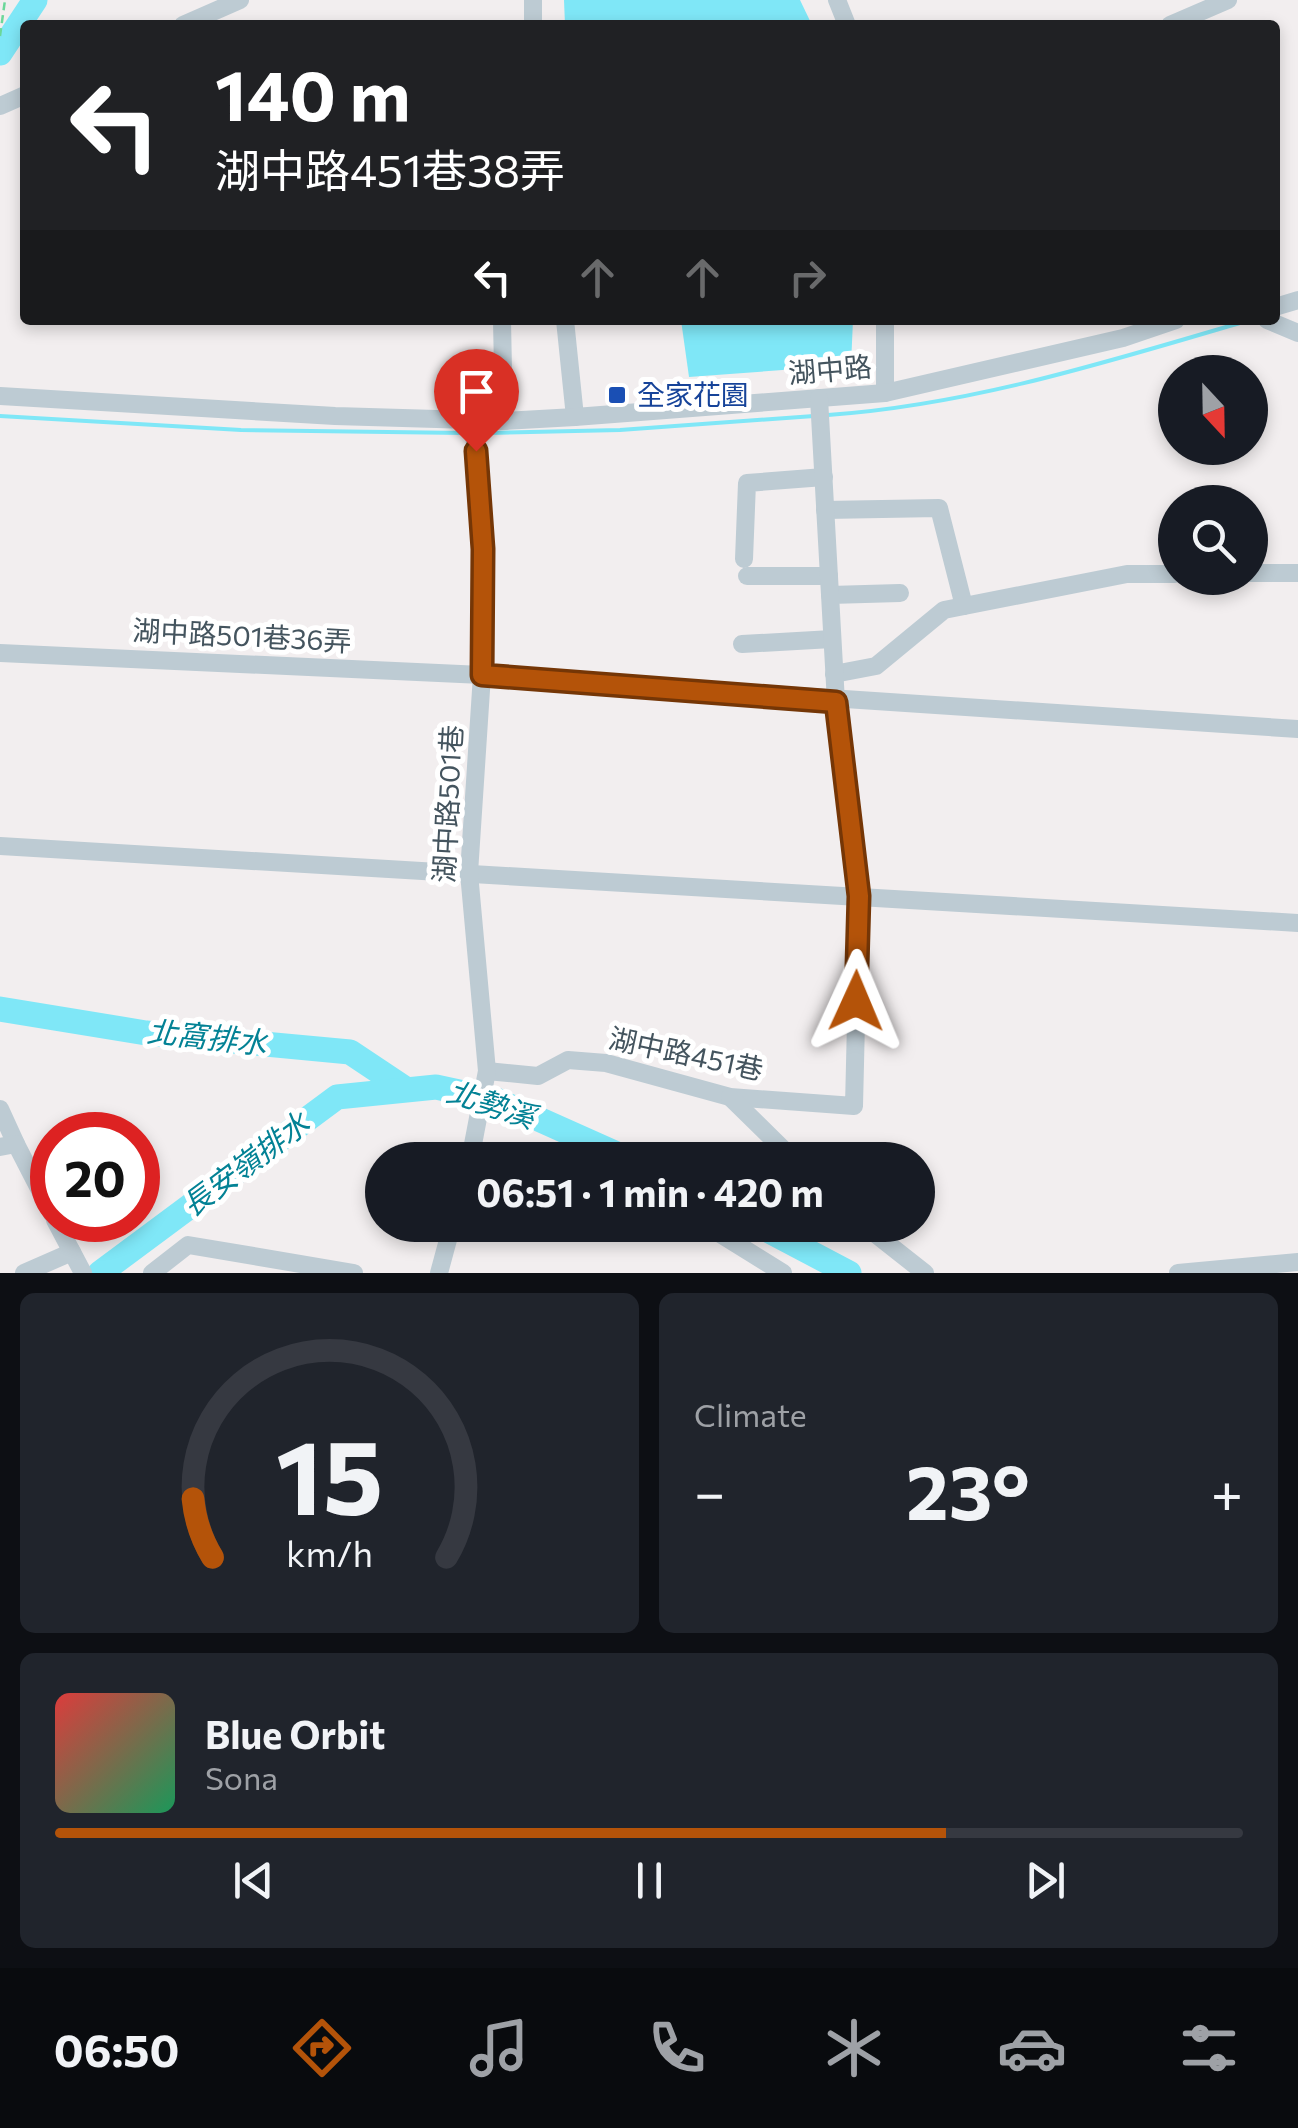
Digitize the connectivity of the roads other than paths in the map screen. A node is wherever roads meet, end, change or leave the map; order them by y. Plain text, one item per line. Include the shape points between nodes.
1 (240, 0) edge
2 (1228, 0) edge
3 (194, 20) edge
4 (1182, 20) edge
5 (502, 325) edge
6 (565, 325) edge
7 (885, 325) edge
8 (1161, 325) edge
9 (885, 393) junction
10 (0, 396) edge
11 (819, 398) junction
12 (574, 417) junction
13 (473, 419) junction
14 (504, 421) junction
15 (824, 477) junction
16 (826, 510) junction
17 (1298, 572) edge
18 (1268, 573) edge
19 (1158, 574) edge
20 (829, 576) junction
21 (900, 593) dead end
22 (830, 595) junction
23 (964, 606) junction
24 (832, 638) junction
25 (742, 644) dead end
26 (0, 652) edge
27 (834, 674) junction
28 (482, 675) junction
29 (836, 702) junction
30 (1298, 729) edge
31 (0, 846) edge
32 (469, 873) junction
33 (859, 896) junction
34 (1298, 923) edge
35 (487, 1070) junction
36 (730, 1097) junction
37 (0, 1109) edge
38 (474, 1142) edge
39 (776, 1142) edge
40 (8, 1145) edge
41 (30, 1179) edge
42 (67, 1242) edge
43 (447, 1242) edge
44 (733, 1242) edge
45 (886, 1242) edge
46 (72, 1252) junction
47 (1298, 1262) edge
48 (24, 1273) edge
49 (83, 1273) edge
50 (152, 1273) edge
51 (354, 1273) edge
52 (439, 1273) edge
53 (783, 1273) edge
54 (926, 1273) edge
55 (1178, 1273) edge

1 - 3 street
2 - 4 street
5 - 14 street
6 - 12 street
7 - 9 street
8 - 9 street, 湖中路
9 - 11 street, 湖中路
10 - 13 street, 湖中路
11 - 12 street, 湖中路
11 - 15 street, 湖中路451巷
12 - 14 street, 湖中路
13 - 14 street, 湖中路
13 - 28 street, 湖中路501巷 via 483,549
15 - 16 street, 湖中路451巷
15 - 20 street via 747,483 746,568
16 - 20 street, 湖中路451巷
16 - 23 street via 939,508
17 - 18 street
19 - 23 street
20 - 22 street, 湖中路451巷
21 - 22 street
22 - 24 street, 湖中路451巷
23 - 27 street via 944,610 876,666
24 - 25 street
24 - 27 street, 湖中路451巷
26 - 28 street, 湖中路501巷36弄
27 - 29 street, 湖中路451巷
28 - 29 street, 湖中路501巷36弄
28 - 32 street, 湖中路501巷
29 - 30 street, 湖中路501巷36弄
29 - 33 street, 湖中路451巷
31 - 32 street
32 - 33 street
32 - 35 street, 湖中路501巷
33 - 34 street
33 - 36 street, 湖中路451巷 via 854,1106
35 - 36 street, 湖中路451巷 via 538,1076 568,1060 606,1063
35 - 38 street, 湖中路501巷
36 - 39 street
37 - 40 street
40 - 41 street
42 - 46 street
43 - 52 street
44 - 53 street
45 - 54 street
46 - 48 street
46 - 49 street
47 - 55 street
50 - 51 street via 188,1245

